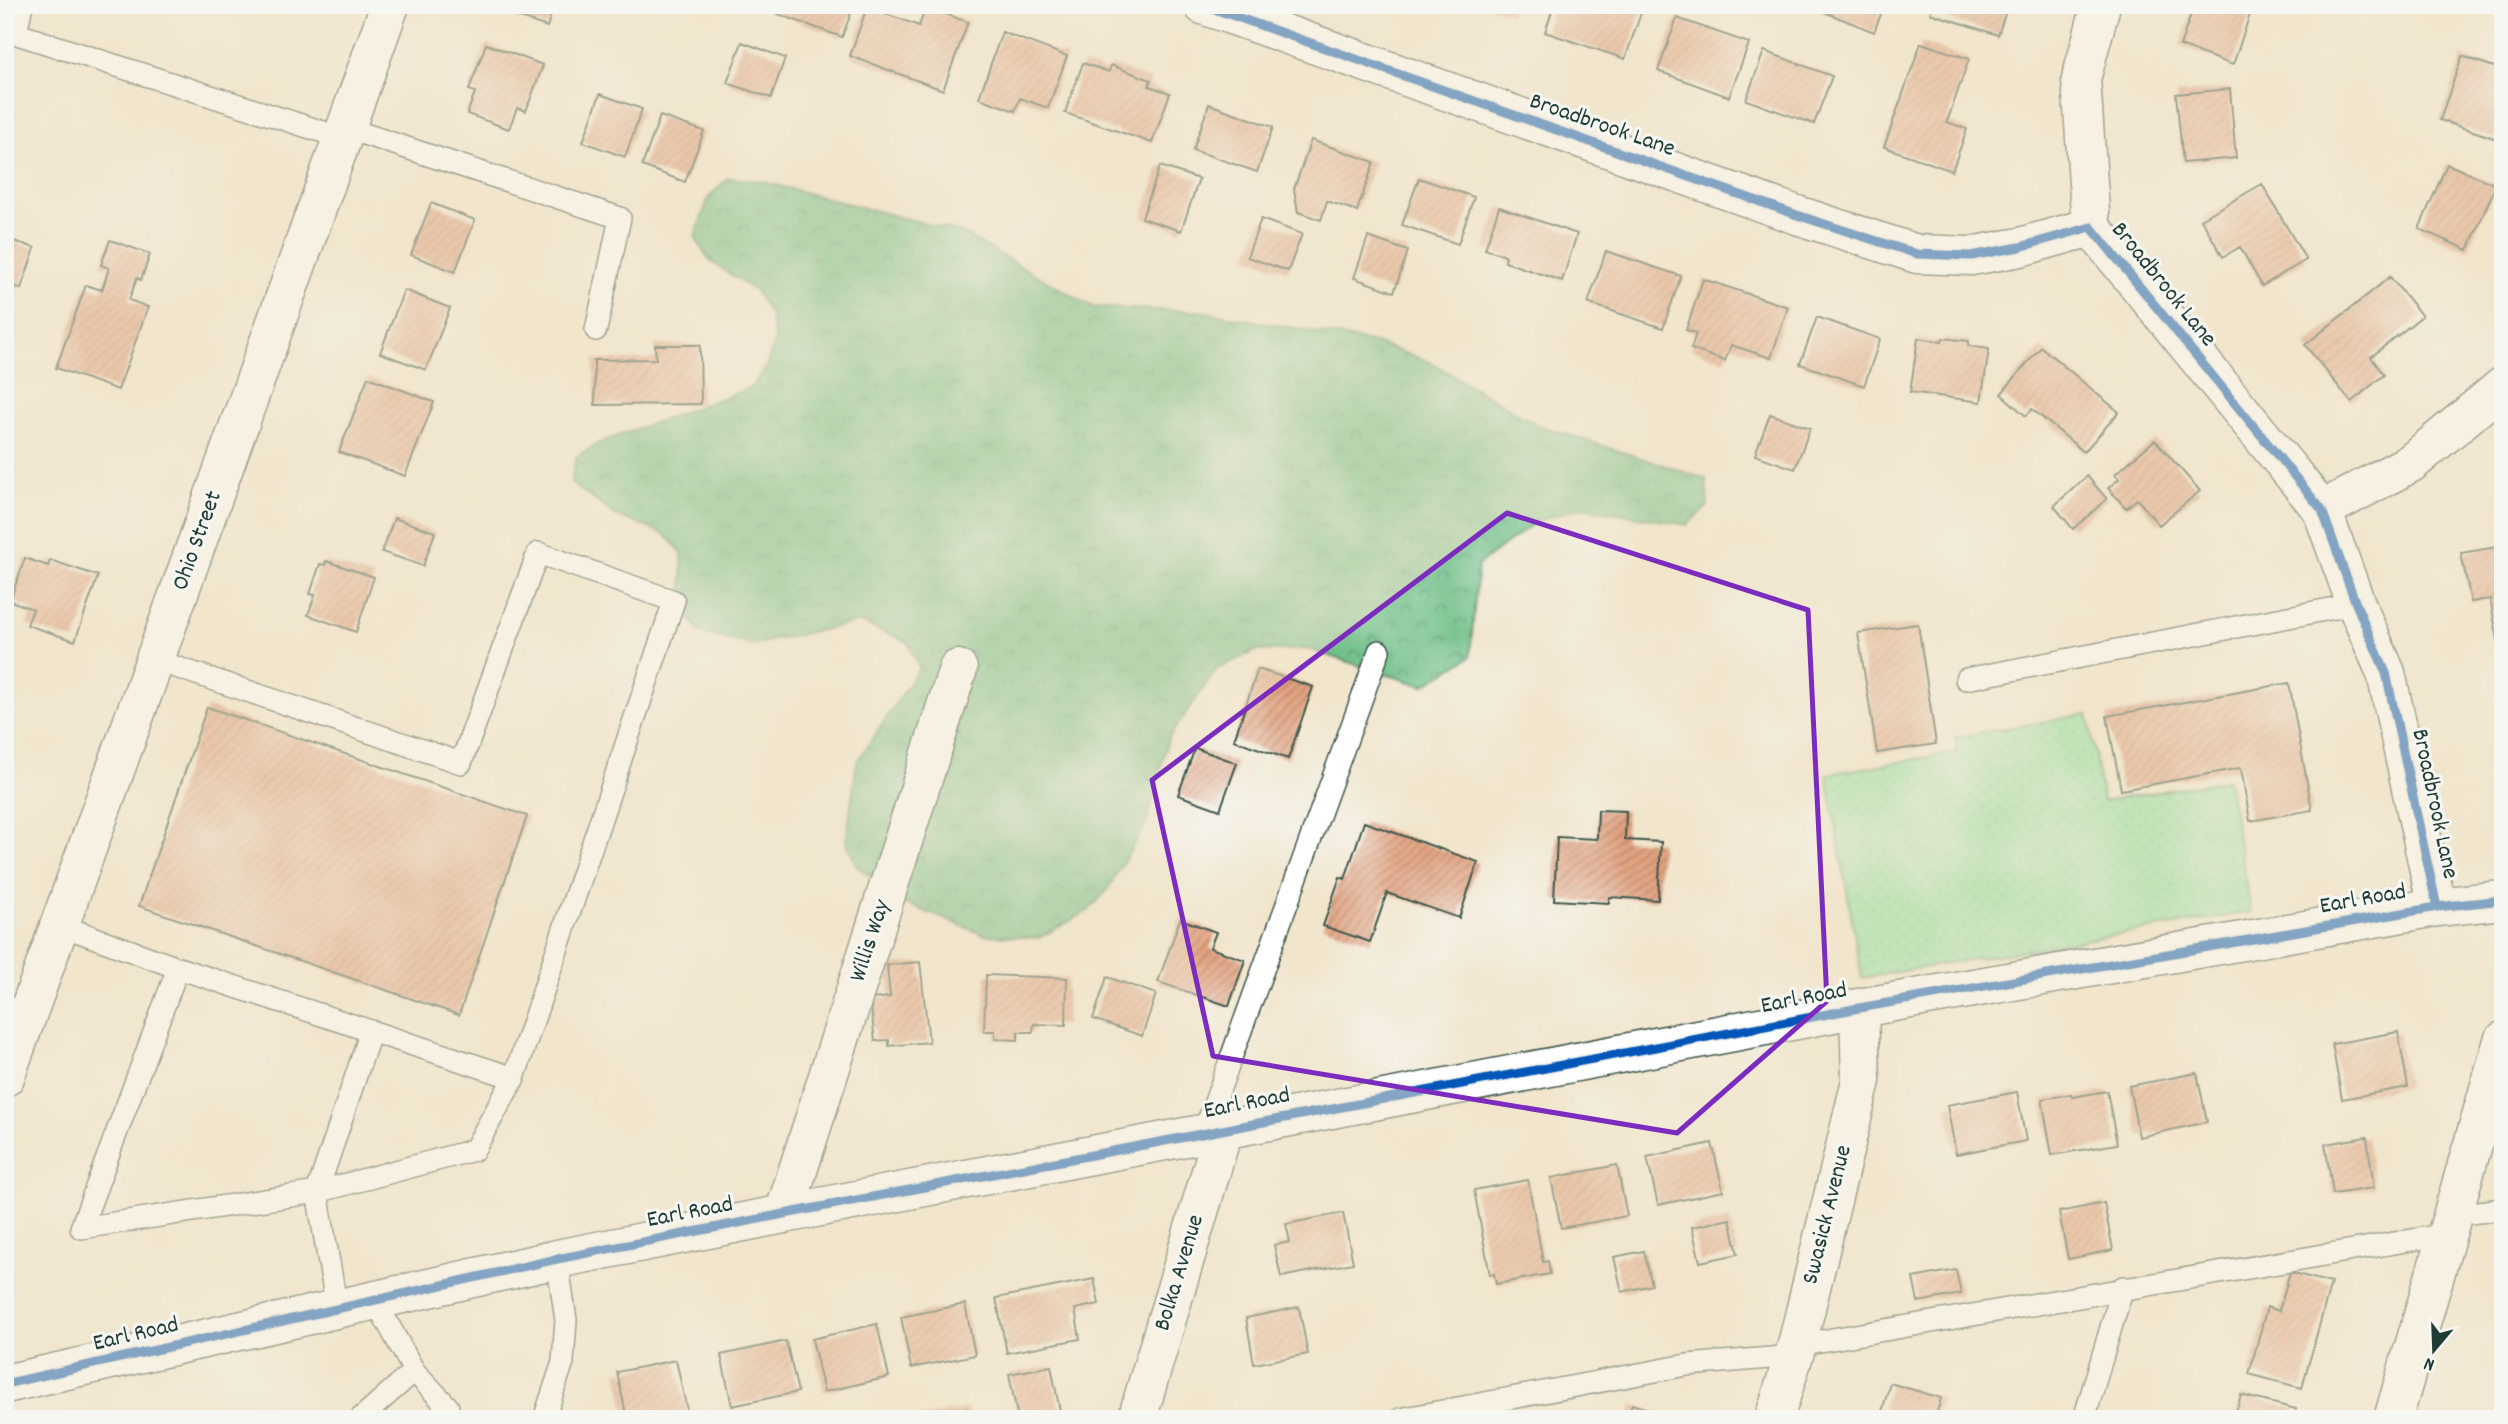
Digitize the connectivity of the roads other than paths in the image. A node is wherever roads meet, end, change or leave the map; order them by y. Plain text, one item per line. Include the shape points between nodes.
1 (22, 5) edge
2 (390, 5) edge
3 (1203, 5) edge
4 (2101, 5) edge
5 (10, 32) edge
6 (344, 133) junction
7 (2091, 227) junction
8 (596, 330) dead end
9 (2503, 386) edge
10 (2322, 510) junction
11 (2356, 604) junction
12 (1379, 651) dead end
13 (155, 660) junction
14 (958, 669) dead end
15 (1966, 680) dead end
16 (2503, 900) edge
17 (2437, 907) junction
18 (60, 925) junction
19 (178, 968) junction
20 (1858, 1008) junction
21 (370, 1031) junction
22 (2503, 1041) edge
23 (5, 1077) edge
24 (514, 1079) junction
25 (1214, 1130) junction
26 (317, 1192) junction
27 (2503, 1209) edge
28 (784, 1214) junction
29 (2450, 1225) junction
30 (556, 1259) junction
31 (2123, 1287) junction
32 (375, 1300) junction
33 (337, 1309) junction
34 (1795, 1351) junction
35 (414, 1371) junction
36 (5, 1384) edge
37 (1457, 1413) edge
38 (360, 1419) edge
39 (447, 1419) edge
40 (544, 1419) edge
41 (1137, 1419) edge
42 (1400, 1419) edge
43 (1774, 1419) edge
44 (2084, 1419) edge
45 (2393, 1419) edge

1 - 5 lane
2 - 6 street, Ohio Street
3 - 7 street, Broadbrook Lane via 1917,254 1971,256
4 - 7 street via 2081,79
5 - 6 lane
6 - 8 lane via 620,218
6 - 13 street, Ohio Street
7 - 10 street, Broadbrook Lane
9 - 10 street via 2411,463
10 - 11 street, Broadbrook Lane
11 - 15 lane
11 - 17 street, Broadbrook Lane via 2386,673
12 - 25 lane
13 - 18 street, Ohio Street
13 - 24 lane via 461,763 538,553 674,601
14 - 28 street, Willis Way
16 - 17 street, Earl Road
17 - 20 street, Earl Road
18 - 19 lane
18 - 23 street, Ohio Street
19 - 21 lane
19 - 26 lane via 81,1228
20 - 25 street, Earl Road
20 - 34 street, Swasick Avenue via 1861,1081
21 - 24 lane
21 - 26 lane
22 - 29 street
24 - 26 lane via 474,1150
25 - 28 street, Earl Road
25 - 41 street, Bolka Avenue
26 - 33 lane
27 - 29 lane
28 - 30 street, Earl Road
29 - 31 lane
29 - 45 street
30 - 32 street, Earl Road
30 - 40 lane via 566,1320 563,1362
31 - 34 lane
31 - 44 lane
32 - 33 street, Earl Road
32 - 35 lane
33 - 36 street, Earl Road
34 - 37 lane via 1687,1365
34 - 43 street, Swasick Avenue
35 - 38 lane
35 - 39 lane via 448,1407
37 - 42 lane

